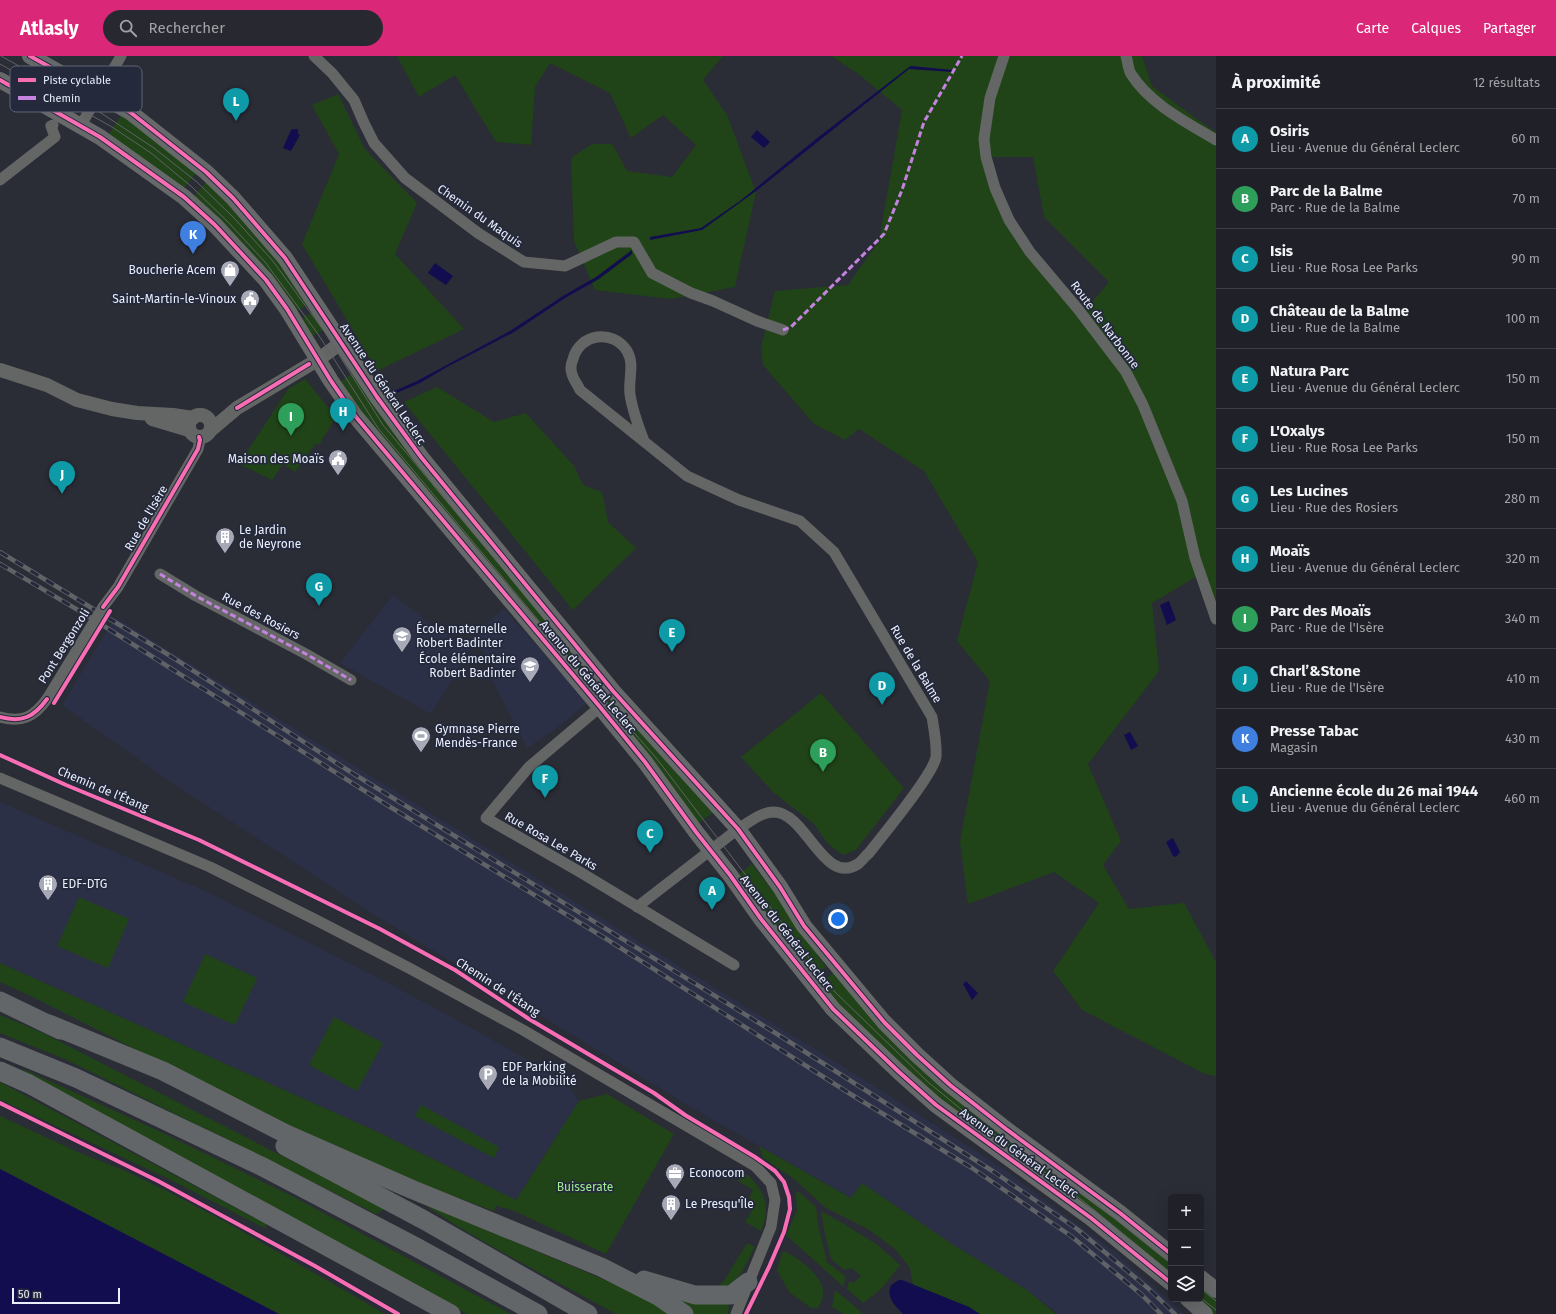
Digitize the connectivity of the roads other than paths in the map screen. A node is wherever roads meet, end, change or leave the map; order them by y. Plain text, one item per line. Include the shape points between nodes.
1 (30, 56) edge
2 (121, 56) edge
3 (314, 56) edge
4 (1004, 56) edge
5 (1126, 56) edge
6 (48, 66) edge
7 (115, 66) edge
8 (0, 80) edge
9 (10, 86) edge
10 (58, 112) edge
11 (89, 112) edge
12 (128, 112) edge
13 (52, 124) dead end
14 (81, 125) junction
15 (1216, 140) edge
16 (0, 180) edge
17 (783, 330) dead end
18 (342, 342) junction
19 (319, 359) junction
20 (0, 370) edge
21 (199, 426) junction
22 (644, 441) junction
23 (160, 574) dead end
24 (103, 607) joint
25 (1216, 619) edge
26 (351, 680) dead end
27 (600, 707) junction
28 (0, 717) edge
29 (0, 778) edge
30 (738, 829) junction
31 (710, 850) junction
32 (637, 907) junction
33 (734, 965) dead end
34 (0, 1001) edge
35 (49, 1024) junction
36 (0, 1047) edge
37 (0, 1071) edge
38 (1168, 1252) edge
39 (601, 1267) junction
40 (1204, 1280) edge
41 (1168, 1281) edge
42 (748, 1282) junction
43 (1216, 1290) edge
44 (1191, 1302) edge
45 (451, 1314) edge
46 (538, 1314) edge
47 (588, 1314) edge
48 (684, 1314) edge
49 (736, 1314) edge
50 (1205, 1314) edge

1 - 6 main road, Avenue du Général Leclerc
2 - 7 street
3 - 17 street, Chemin du Maquis via 354,100 374,143 405,178 478,233 524,262 565,266 616,242 634,242 652,273 756,321
4 - 25 street, Route de Narbonne via 990,98 984,140 994,188 1030,252 1078,309 1133,385 1182,501 1195,558
5 - 15 street via 1130,73 1147,93 1176,116
8 - 9 main road, Avenue du Général Leclerc
10 - 14 main road, Avenue du Général Leclerc
11 - 14 street
12 - 18 main road, Avenue du Général Leclerc via 206,172 233,198 285,258
13 - 16 street via 55,137
14 - 19 main road, Avenue du Général Leclerc via 184,197 215,225 266,280
18 - 19 street
18 - 30 main road, Avenue du Général Leclerc via 377,398 421,457 613,691
19 - 21 street via 237,408
19 - 27 main road, Avenue du Général Leclerc via 356,417
20 - 21 street via 47,385 77,400
21 - 24 street, Rue de l'Isère via 198,449 118,587
22 - 22 street, Rue de la Balme via 630,392 631,364 628,352 610,338 596,337 584,342 575,351 571,366 580,390
22 - 30 street, Rue de la Balme via 687,476 739,500 800,521 834,552 932,717 936,737 936,758 925,780 869,853 858,863 847,868 837,867 826,860 795,822 782,814 772,812
23 - 26 street, Rue des Rosiers
24 - 28 street, Pont Bergonzoli, bridge via 39,710 22,719 10,720
27 - 31 main road, Avenue du Général Leclerc via 645,762
27 - 32 street, Rue Rosa Lee Parks via 528,767 486,818
29 - 42 street, Chemin de l'Étang via 210,867 318,921 523,1030 755,1166 771,1183 775,1200 771,1227
30 - 31 street, Rue de la Balme
30 - 38 main road, Avenue du Général Leclerc via 780,886 804,926 884,1022 917,1056 1006,1129
31 - 32 street
31 - 41 main road, Avenue du Général Leclerc via 812,983 858,1034 936,1105 1091,1218
32 - 33 street, Rue Rosa Lee Parks
34 - 35 highway
35 - 39 highway via 163,1071 293,1137 411,1189
35 - 47 highway via 159,1078 424,1220
36 - 46 highway via 76,1078 261,1166
37 - 45 highway via 36,1088
39 - 42 highway via 695,1295 731,1295
39 - 48 highway via 658,1296
40 - 43 main road
42 - 49 street, Chemin de l'Étang
44 - 50 main road

